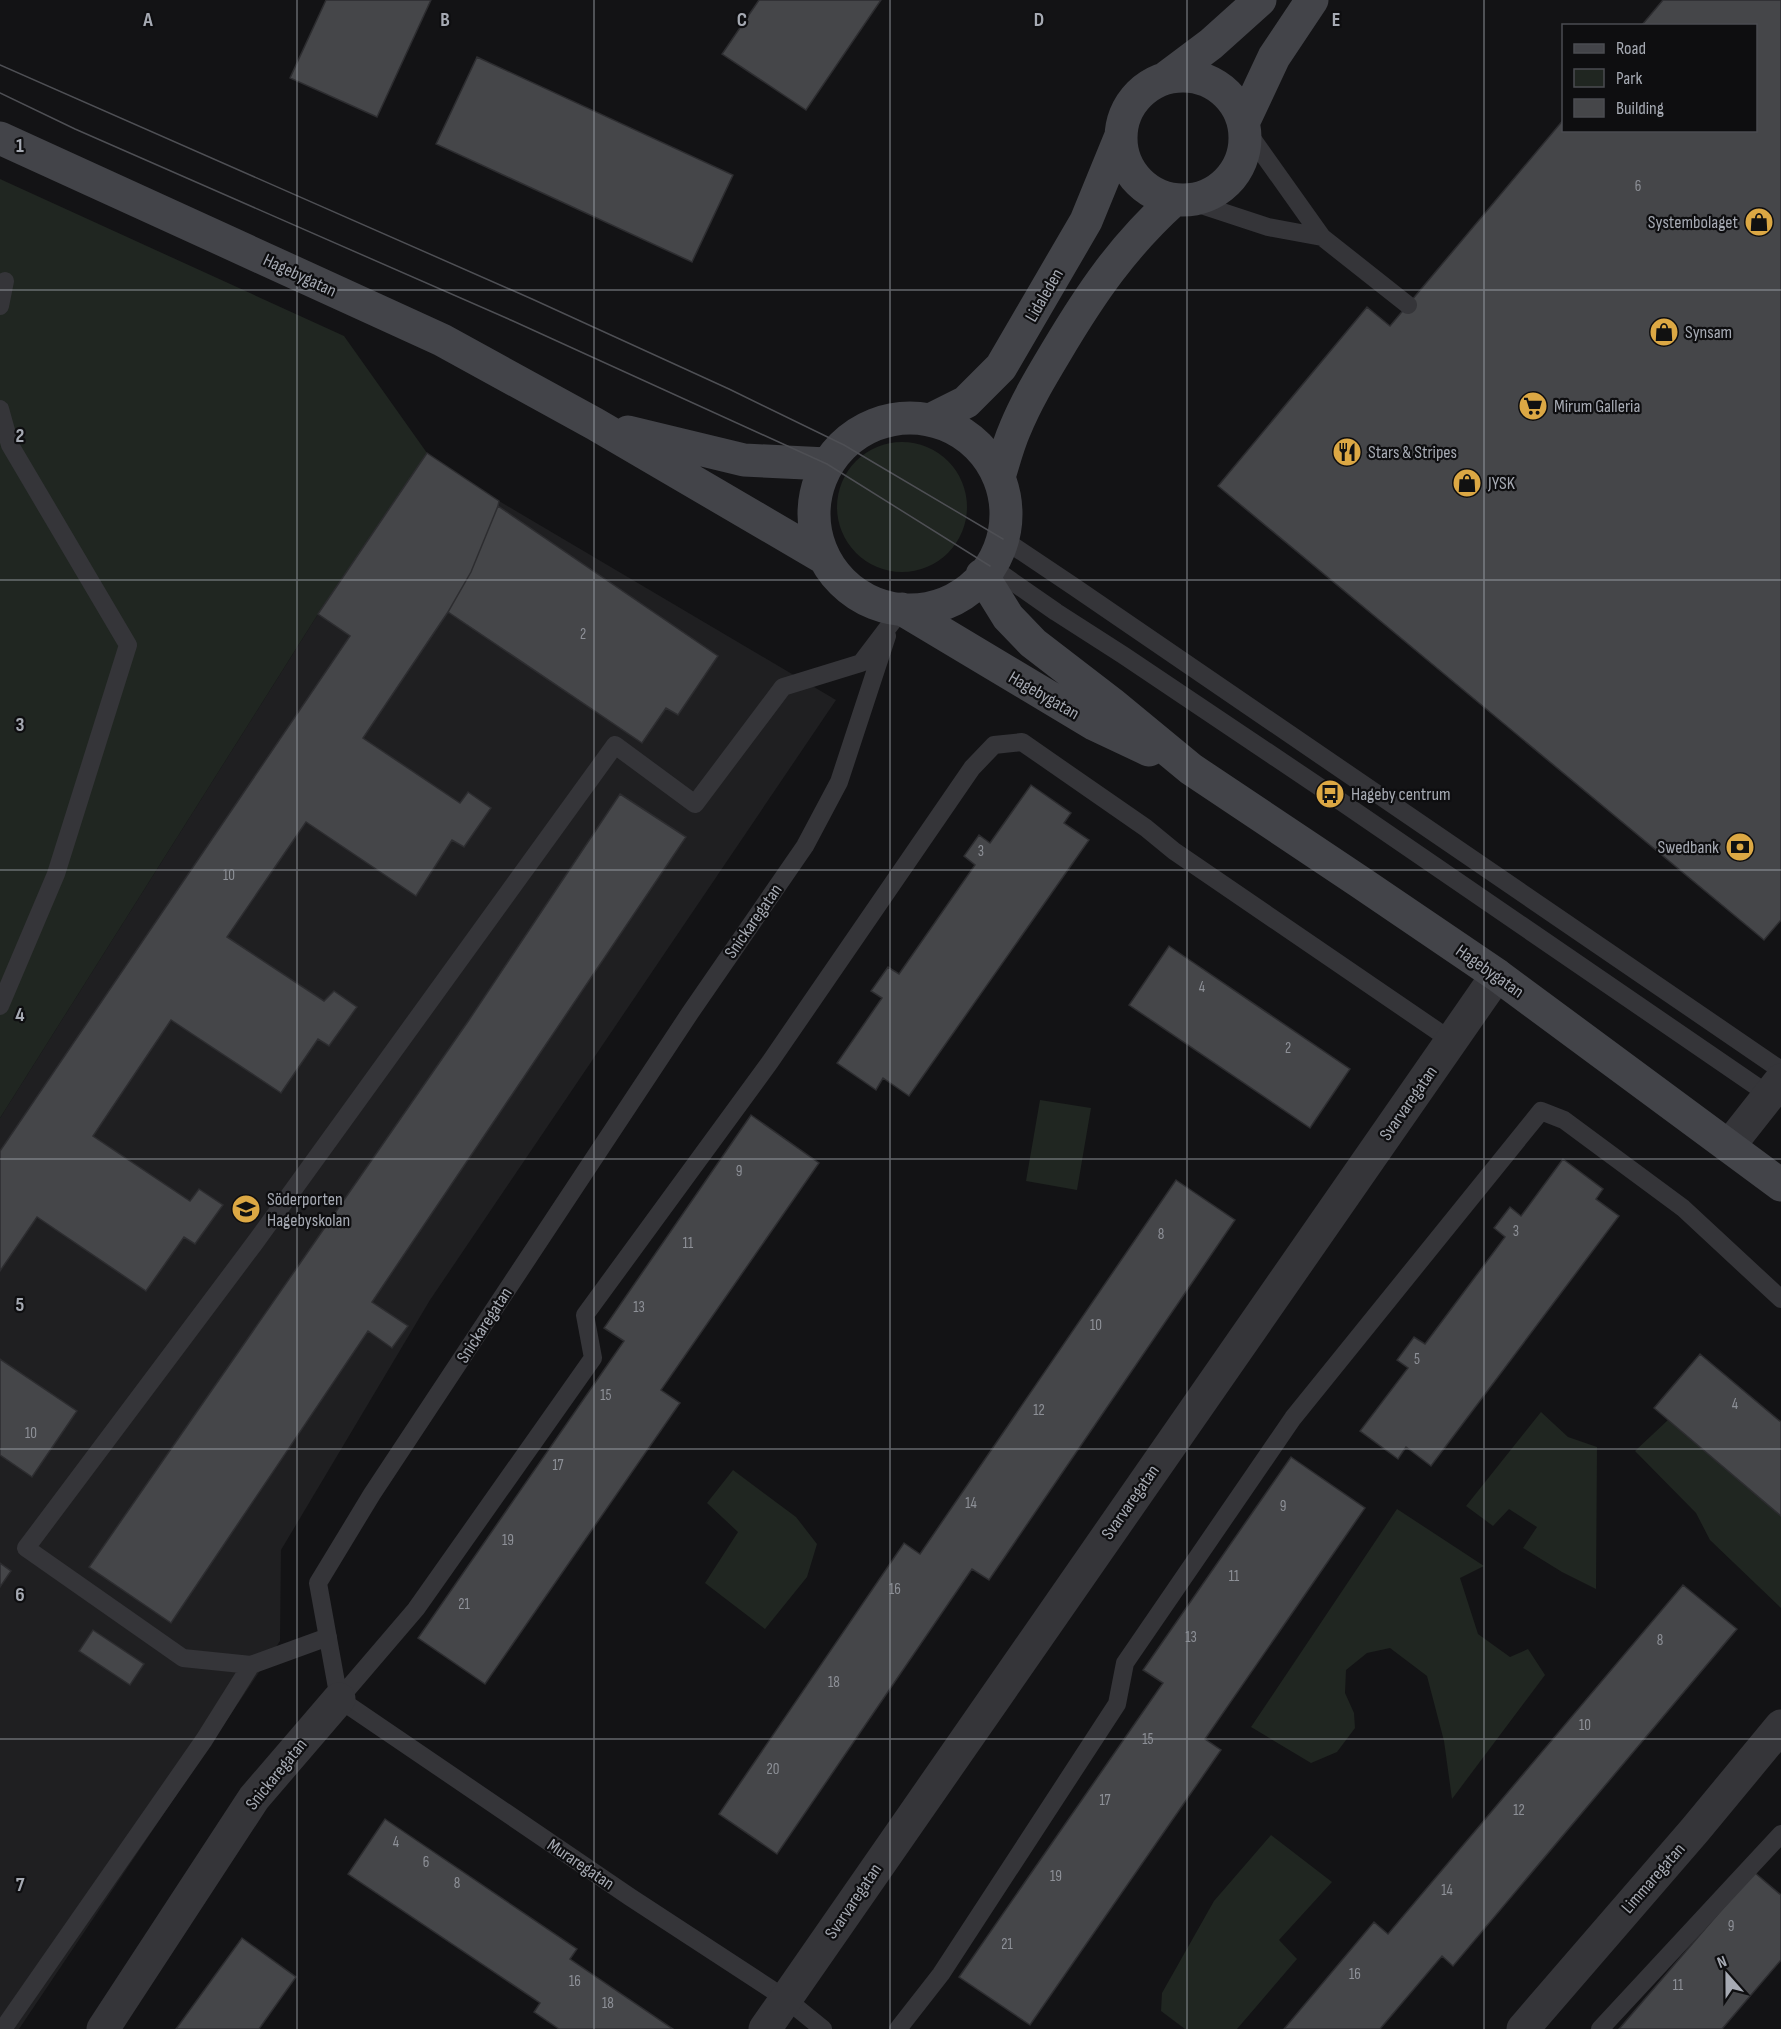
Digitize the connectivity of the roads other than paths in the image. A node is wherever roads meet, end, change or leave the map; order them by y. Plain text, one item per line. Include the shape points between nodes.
1 (1260, 0) edge
2 (1312, 0) edge
3 (1167, 77) junction
4 (1245, 125) junction
5 (0, 138) edge
6 (1120, 138) junction
7 (1180, 200) junction
8 (1322, 237) junction
9 (6, 281) dead end
10 (1408, 305) dead end
11 (0, 306) edge
12 (0, 410) edge
13 (930, 420) junction
14 (595, 424) junction
15 (827, 464) junction
16 (999, 477) junction
17 (824, 558) junction
18 (992, 560) junction
19 (895, 614) junction
20 (1191, 769) junction
21 (1497, 975) junction
22 (0, 1006) edge
23 (1452, 1041) junction
24 (1778, 1087) edge
25 (1730, 1146) junction
26 (1781, 1185) edge
27 (1781, 1299) edge
28 (328, 1637) junction
29 (251, 1665) junction
30 (339, 1699) junction
31 (1781, 1726) edge
32 (1781, 1834) edge
33 (786, 1999) junction
34 (3, 2029) edge
35 (103, 2029) edge
36 (765, 2029) edge
37 (823, 2029) edge
38 (898, 2029) edge
39 (1523, 2029) edge
40 (1600, 2029) edge

1 - 3 street
2 - 4 street via 1274,57
3 - 4 street via 1188,75 1210,81 1233,101
3 - 6 street via 1147,86 1134,98 1123,117
4 - 7 street via 1240,164 1232,176 1216,191
4 - 8 lane
5 - 14 street, Hagebygatan via 442,340
6 - 7 street via 1133,177 1150,192
6 - 13 street, Lidaleden via 1086,221 1001,367 966,402
7 - 8 lane via 1268,227
7 - 16 street via 1147,225 1110,268 1072,325 1014,430
8 - 10 lane
9 - 11 lane
12 - 22 lane via 10,446 128,645 56,874
13 - 15 street via 900,418 870,426 856,434
13 - 16 street via 958,431 981,449
14 - 15 street, Hagebygatan via 744,460
14 - 17 street, Hagebygatan
15 - 17 street via 816,493 814,526
16 - 18 street via 1005,507
17 - 19 street via 852,591
18 - 19 street via 968,590 947,602
18 - 20 street, Hagebygatan via 1008,617 1033,643
18 - 24 lane via 1056,612
18 - 24 lane via 1073,586
19 - 20 street, Hagebygatan via 1094,724
19 - 28 lane, Snickaregatan via 838,783 805,846 372,1494 318,1583
19 - 29 lane via 861,663 783,687 695,804 615,745 254,1244 26,1548 183,1658
20 - 21 street, Hagebygatan
21 - 23 street, Svarvaregatan
21 - 25 street, Hagebygatan
23 - 30 lane via 1022,742 994,745 972,768 770,1062 585,1316 593,1359 416,1609
23 - 33 street, Svarvaregatan
24 - 25 street
25 - 26 street, Hagebygatan
27 - 38 lane via 1683,1208 1563,1120 1541,1111 1293,1418 1125,1663 1117,1704 941,1974
28 - 29 lane
28 - 30 lane, Snickaregatan
29 - 34 lane via 204,1740
30 - 33 lane, Muraregatan
30 - 35 street, Snickaregatan via 254,1798
31 - 39 street, Limmaregatan
32 - 40 lane
33 - 36 street, Svarvaregatan
33 - 37 lane, Muraregatan

